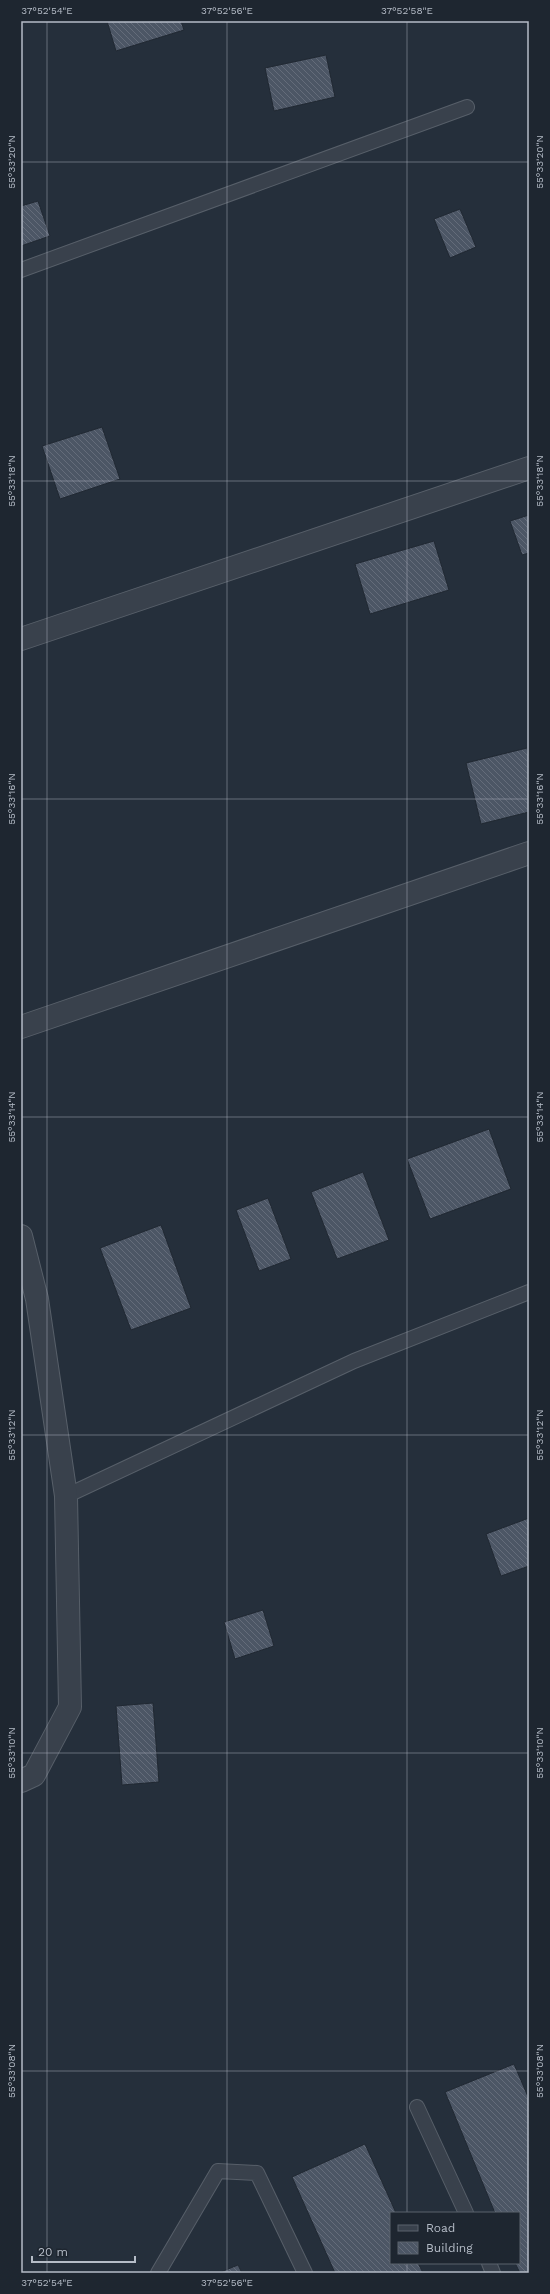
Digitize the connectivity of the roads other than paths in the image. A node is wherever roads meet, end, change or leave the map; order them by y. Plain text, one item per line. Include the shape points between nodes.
1 (467, 107) dead end
2 (21, 270) edge
3 (529, 468) edge
4 (21, 639) edge
5 (529, 853) edge
6 (21, 1027) edge
7 (21, 1236) edge
8 (529, 1292) edge
9 (66, 1496) junction
10 (21, 1781) edge
11 (416, 2107) dead end
12 (466, 2212) edge
13 (490, 2264) edge
14 (158, 2273) edge
15 (305, 2273) edge
16 (494, 2273) edge

1 - 2 lane
3 - 4 street
5 - 6 street
7 - 9 street via 37,1299
8 - 9 lane via 354,1361
9 - 10 street via 70,1707 34,1775
11 - 12 lane
13 - 16 lane
14 - 15 lane via 218,2171 257,2173

